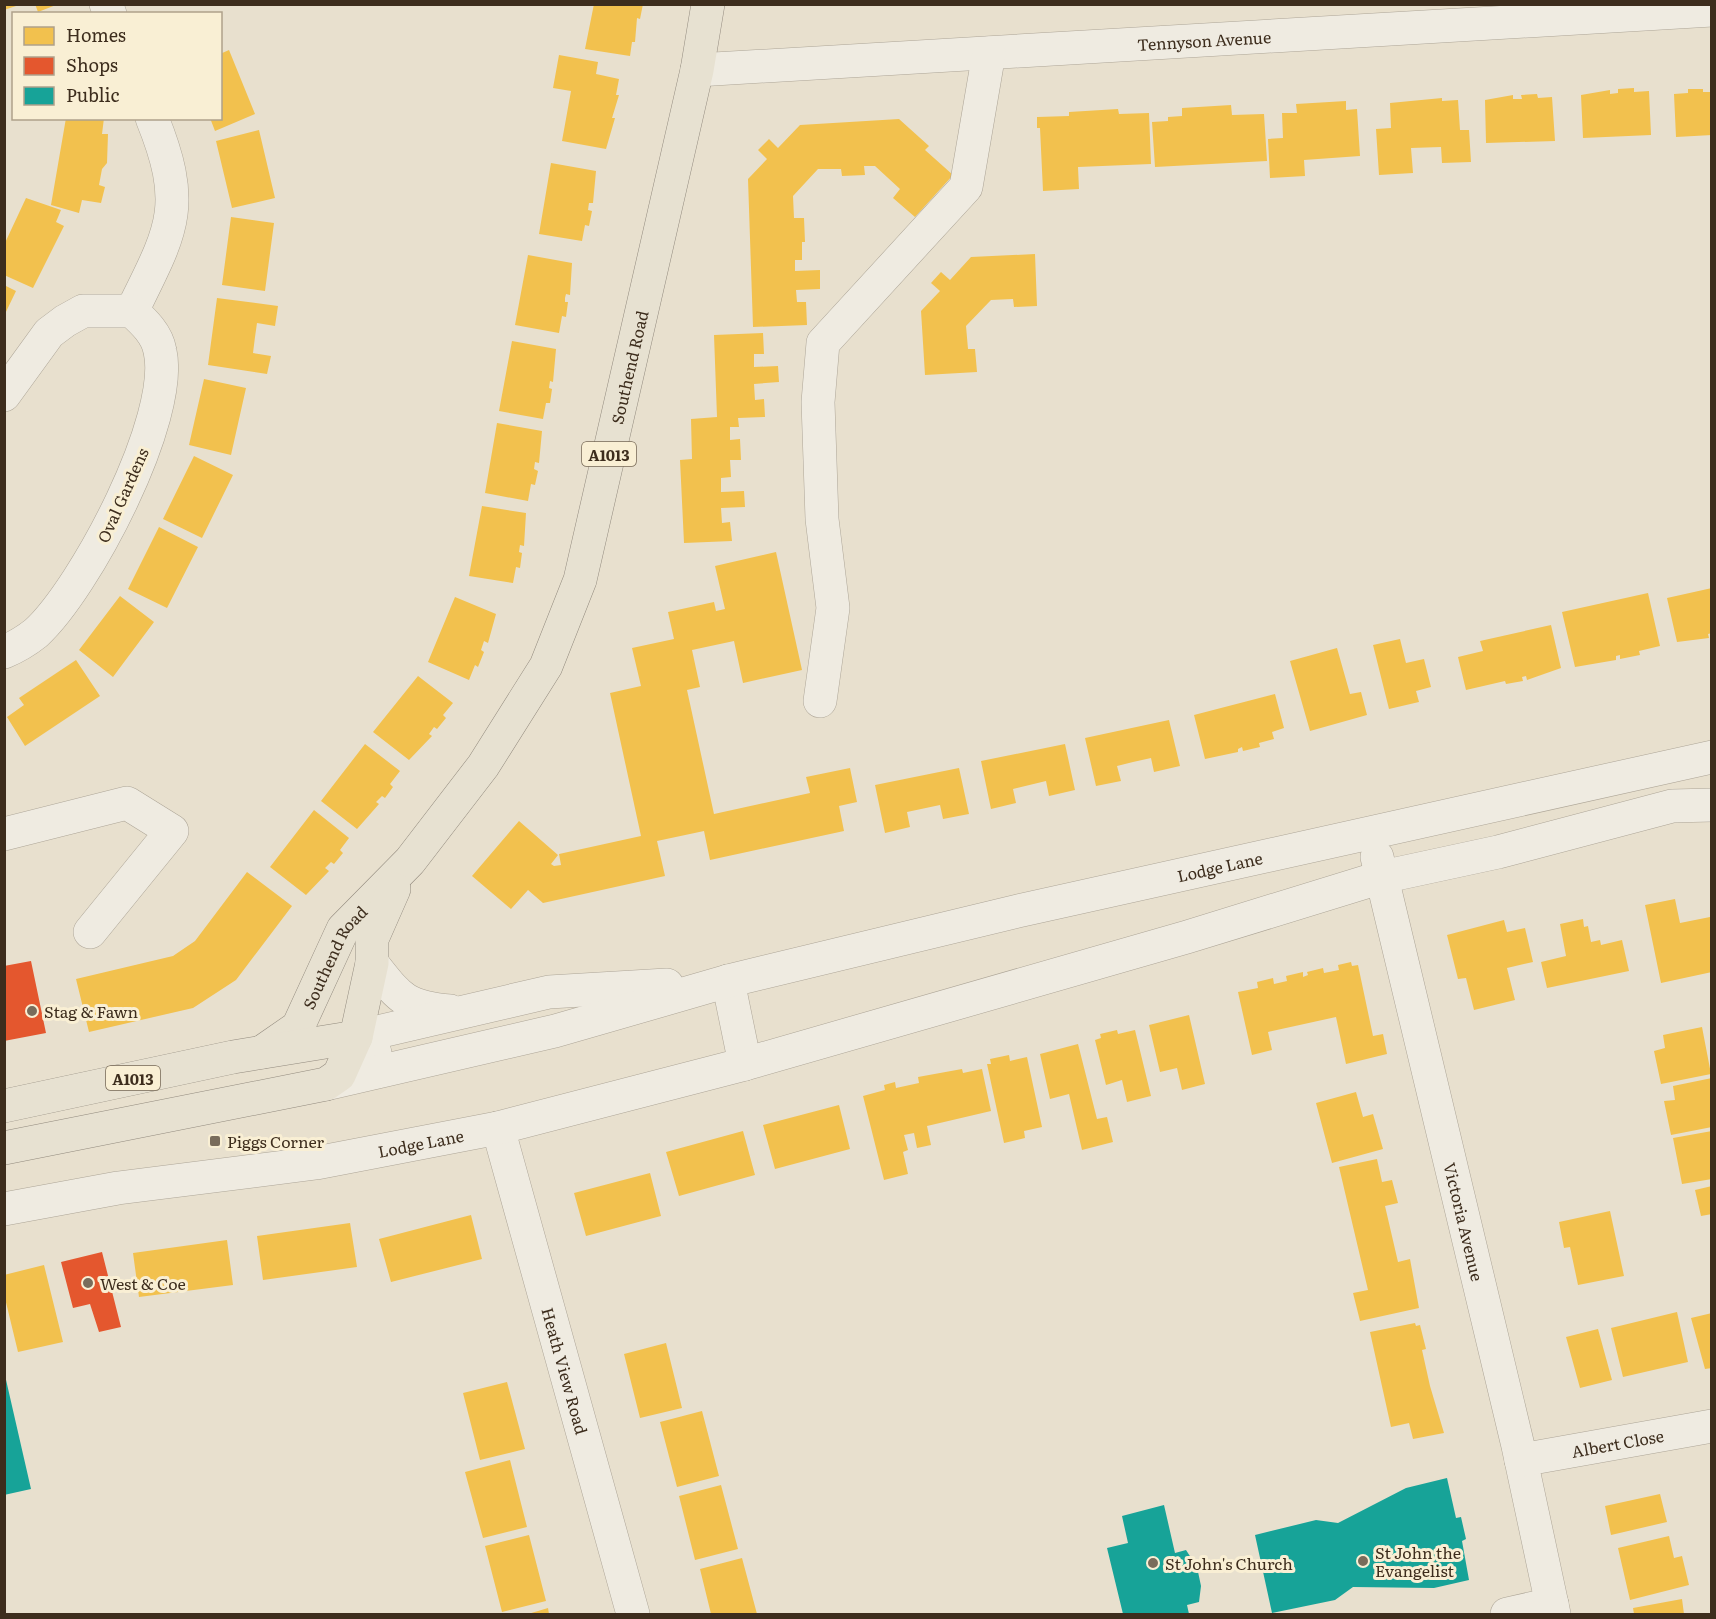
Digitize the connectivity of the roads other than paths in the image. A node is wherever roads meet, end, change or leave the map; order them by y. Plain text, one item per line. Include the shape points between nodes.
1 (708, 4) edge
2 (1712, 10) edge
3 (989, 53) junction
4 (697, 70) junction
5 (153, 120) edge
6 (132, 311) junction
7 (4, 395) edge
8 (4, 652) edge
9 (820, 701) dead end
10 (1712, 757) edge
11 (1712, 805) edge
12 (1371, 831) junction
13 (15, 832) edge
14 (410, 861) junction
15 (1382, 877) junction
16 (90, 932) dead end
17 (372, 963) junction
18 (729, 981) junction
19 (316, 991) junction
20 (462, 1012) junction
21 (356, 1037) junction
22 (262, 1052) junction
23 (431, 1058) junction
24 (746, 1064) junction
25 (326, 1084) junction
26 (4, 1106) edge
27 (498, 1128) junction
28 (4, 1148) edge
29 (4, 1209) edge
30 (1712, 1426) edge
31 (1521, 1461) junction
32 (1553, 1609) edge
33 (633, 1614) edge
34 (1506, 1614) edge

1 - 4 main road, Southend Road / A1013
2 - 3 street, Tennyson Avenue
3 - 4 street, Tennyson Avenue
3 - 9 street via 966,187 824,343 818,402 822,519 833,608
4 - 14 main road, Southend Road / A1013 via 580,580 546,666 483,766
5 - 6 street via 170,168 172,220
6 - 7 street via 82,311 65,321 49,333
6 - 8 street, Oval Gardens via 149,326 160,351 159,397 144,449 100,544 63,600 35,633
10 - 12 street, Lodge Lane
11 - 15 street, Lodge Lane via 1672,806 1498,852
12 - 15 street, Victoria Avenue
12 - 18 street, Lodge Lane via 1018,910
13 - 16 street via 127,804 172,831
14 - 17 main road, Southend Road / A1013 via 375,930
14 - 19 main road, Southend Road / A1013 via 344,929
15 - 24 street, Lodge Lane
15 - 31 street, Victoria Avenue
17 - 20 street, Lodge Lane via 399,997 429,1009
17 - 21 main road, Southend Road / A1013
18 - 20 street, Lodge Lane via 549,992
18 - 23 street, Lodge Lane via 555,1031
18 - 24 street
19 - 21 main road via 329,1023
19 - 22 main road, Southend Road / A1013 via 298,1028
20 - 21 street, Lodge Lane
21 - 22 main road, Lodge Lane / A1013
21 - 23 street via 370,1052
21 - 25 main road, Southend Road / A1013 via 339,1075
22 - 26 main road, Lodge Lane / A1013
23 - 25 street, Lodge Lane
24 - 27 street, Lodge Lane
25 - 28 main road, Lodge Lane
27 - 29 street, Lodge Lane via 316,1163 117,1188
27 - 33 street, Heath View Road
30 - 31 street, Albert Close
31 - 32 street, Victoria Avenue
32 - 34 street

